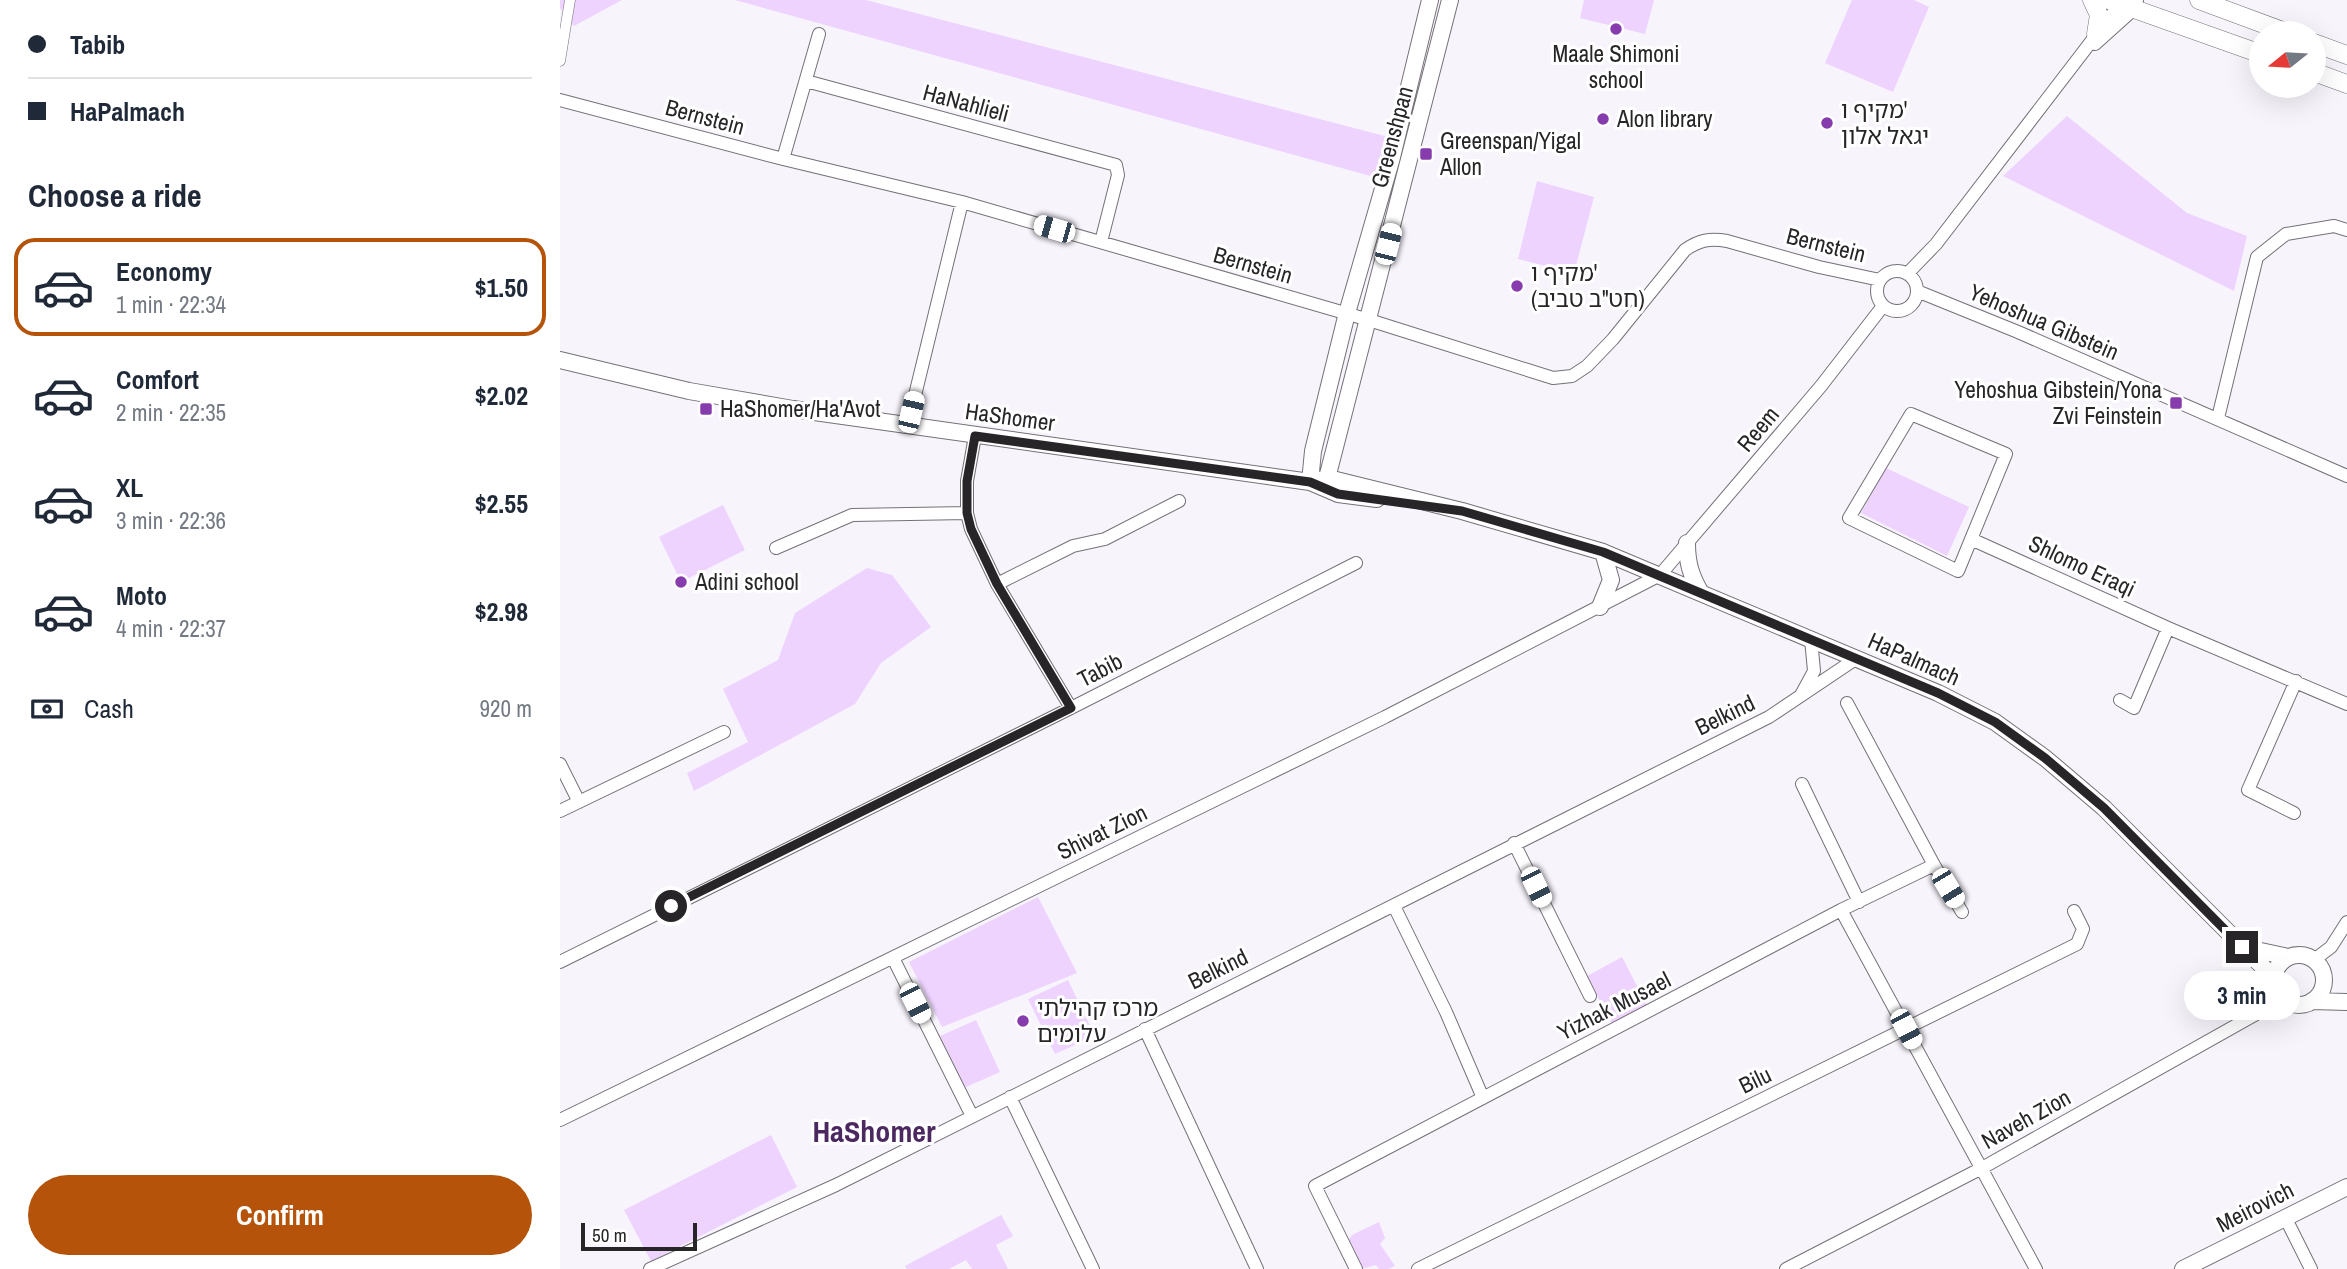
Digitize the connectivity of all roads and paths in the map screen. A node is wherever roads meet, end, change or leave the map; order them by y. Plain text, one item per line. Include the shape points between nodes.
1 (570, 0) edge
2 (1430, 0) edge
3 (1450, 0) edge
4 (2092, 0) edge
5 (2199, 0) edge
6 (2124, 3) edge
7 (2256, 21) edge
8 (819, 34) dead end
9 (2096, 34) junction
10 (2326, 47) edge
11 (2249, 50) edge
12 (2084, 53) junction
13 (2347, 55) edge
14 (560, 61) edge
15 (2326, 76) edge
16 (806, 81) junction
17 (2347, 84) edge
18 (560, 100) edge
19 (782, 159) junction
20 (962, 202) junction
21 (2347, 230) edge
22 (1101, 242) junction
23 (1906, 274) junction
24 (1880, 280) junction
25 (1917, 291) junction
26 (1883, 306) junction
27 (1347, 313) junction
28 (1368, 320) junction
29 (560, 357) edge
30 (2218, 418) junction
31 (908, 424) junction
32 (975, 436) junction
33 (2347, 476) edge
34 (1321, 483) junction
35 (1179, 502) dead end
36 (967, 513) junction
37 (1971, 539) junction
38 (1687, 543) junction
39 (776, 548) dead end
40 (1603, 552) junction
41 (1356, 563) dead end
42 (1660, 575) junction
43 (997, 584) junction
44 (1701, 593) junction
45 (1600, 607) junction
46 (2168, 628) junction
47 (1811, 639) junction
48 (1857, 658) junction
49 (2295, 681) junction
50 (1800, 698) junction
51 (2120, 701) dead end
52 (1847, 703) dead end
53 (2347, 704) edge
54 (1071, 708) junction
55 (724, 732) dead end
56 (560, 764) edge
57 (1802, 784) dead end
58 (579, 802) junction
59 (560, 811) edge
60 (2294, 813) dead end
61 (1514, 844) junction
62 (1934, 864) junction
63 (1858, 902) junction
64 (1394, 906) junction
65 (1842, 910) junction
66 (2074, 911) dead end
67 (1962, 912) dead end
68 (2347, 922) edge
69 (2242, 947) junction
70 (2288, 957) junction
71 (893, 958) junction
72 (2315, 960) junction
73 (560, 962) edge
74 (2274, 978) junction
75 (2324, 980) junction
76 (1590, 996) dead end
77 (2283, 999) junction
78 (2312, 1001) junction
79 (2347, 1001) edge
80 (1145, 1029) junction
81 (1906, 1029) junction
82 (1010, 1097) junction
83 (1483, 1098) junction
84 (972, 1116) junction
85 (560, 1120) edge
86 (1982, 1168) junction
87 (2347, 1187) edge
88 (2285, 1217) junction
89 (650, 1269) edge
90 (1093, 1269) edge
91 (1257, 1269) edge
92 (1356, 1269) edge
93 (1418, 1269) edge
94 (1786, 1269) edge
95 (2036, 1269) edge
96 (2183, 1269) edge
97 (2311, 1269) edge

1 - 14 street
2 - 27 street, Greenshpan via 1391,161
3 - 28 street, Greenshpan
4 - 9 main road via 2099,15
5 - 7 main road
6 - 9 street
6 - 11 main road
6 - 12 street
8 - 16 street
9 - 12 street
10 - 13 main road
12 - 23 street via 1936,244
15 - 17 main road
16 - 19 street
16 - 22 street, HaNahlieli via 1116,165 1118,175
18 - 19 street, Bernstein
19 - 20 street, Bernstein
20 - 22 street, Bernstein
20 - 31 street
21 - 30 street via 2334,226 2286,234 2257,257
22 - 27 street, Bernstein
23 - 24 street via 1889,272
23 - 25 street
24 - 26 street via 1877,291
24 - 28 street, Bernstein via 1727,241 1696,242 1587,366 1573,376 1553,378
25 - 26 street via 1902,311
25 - 30 street, Yehoshua Gibstein
26 - 38 street, Reem
27 - 28 street, Bernstein
27 - 34 street, Greenshpan via 1313,451
28 - 34 street, Greenshpan
29 - 31 street, HaShomer via 688,391
30 - 33 street, Yehoshua Gibstein
31 - 32 street, HaShomer
32 - 34 street, HaShomer
32 - 36 street
34 - 40 street, HaShomer via 1338,494 1462,511
35 - 43 street
36 - 39 street via 852,515
36 - 43 street
37 - 37 street via 2007,454 1911,414 1850,518 1958,571
37 - 46 street, Shlomo Eraqi
38 - 42 street, Reem
38 - 44 street via 1687,561
40 - 42 street, HaShomer
40 - 45 street via 1611,580
41 - 54 street, Tabib
42 - 44 street, HaPalmach
42 - 45 street, Shivat Zion
43 - 54 street
44 - 47 street, HaPalmach
45 - 71 street, Shivat Zion
46 - 49 street, Shlomo Eraqi
46 - 51 street via 2134,708
47 - 48 street, HaPalmach
47 - 50 street via 1814,671
48 - 50 street, Belkind
48 - 69 street, HaPalmach via 1995,722 2045,758 2104,808
49 - 53 street, Shlomo Eraqi
49 - 60 street via 2248,790
50 - 61 street, Belkind
52 - 62 street
54 - 73 street, Tabib
55 - 58 street
56 - 58 street
57 - 63 street
58 - 59 street
61 - 64 street, Belkind
61 - 76 street
62 - 63 street, Yizhak Musael
62 - 67 street
63 - 65 street, Yizhak Musael
64 - 80 street, Belkind
64 - 83 street
65 - 81 street
65 - 83 street, Yizhak Musael
66 - 81 street, Bilu via 2084,929 2077,944
68 - 72 street via 2331,947
69 - 70 street
69 - 74 street, HaPalmach
70 - 72 street via 2302,955
70 - 74 street
71 - 84 street
71 - 85 street, Shivat Zion
72 - 75 street
74 - 77 street, HaPalmach
75 - 78 street
75 - 79 street
77 - 78 street via 2297,1005
77 - 86 street, Naveh Zion
78 - 79 street
80 - 82 street, Belkind
80 - 91 street
81 - 86 street
81 - 93 street, Bilu
82 - 84 street, Belkind
82 - 90 street
83 - 92 street, Yizhak Musael via 1315,1186
84 - 89 street, Belkind via 836,1185
86 - 94 street, Naveh Zion
86 - 95 street
87 - 88 street, Meirovich
88 - 96 street, Meirovich
88 - 97 street

